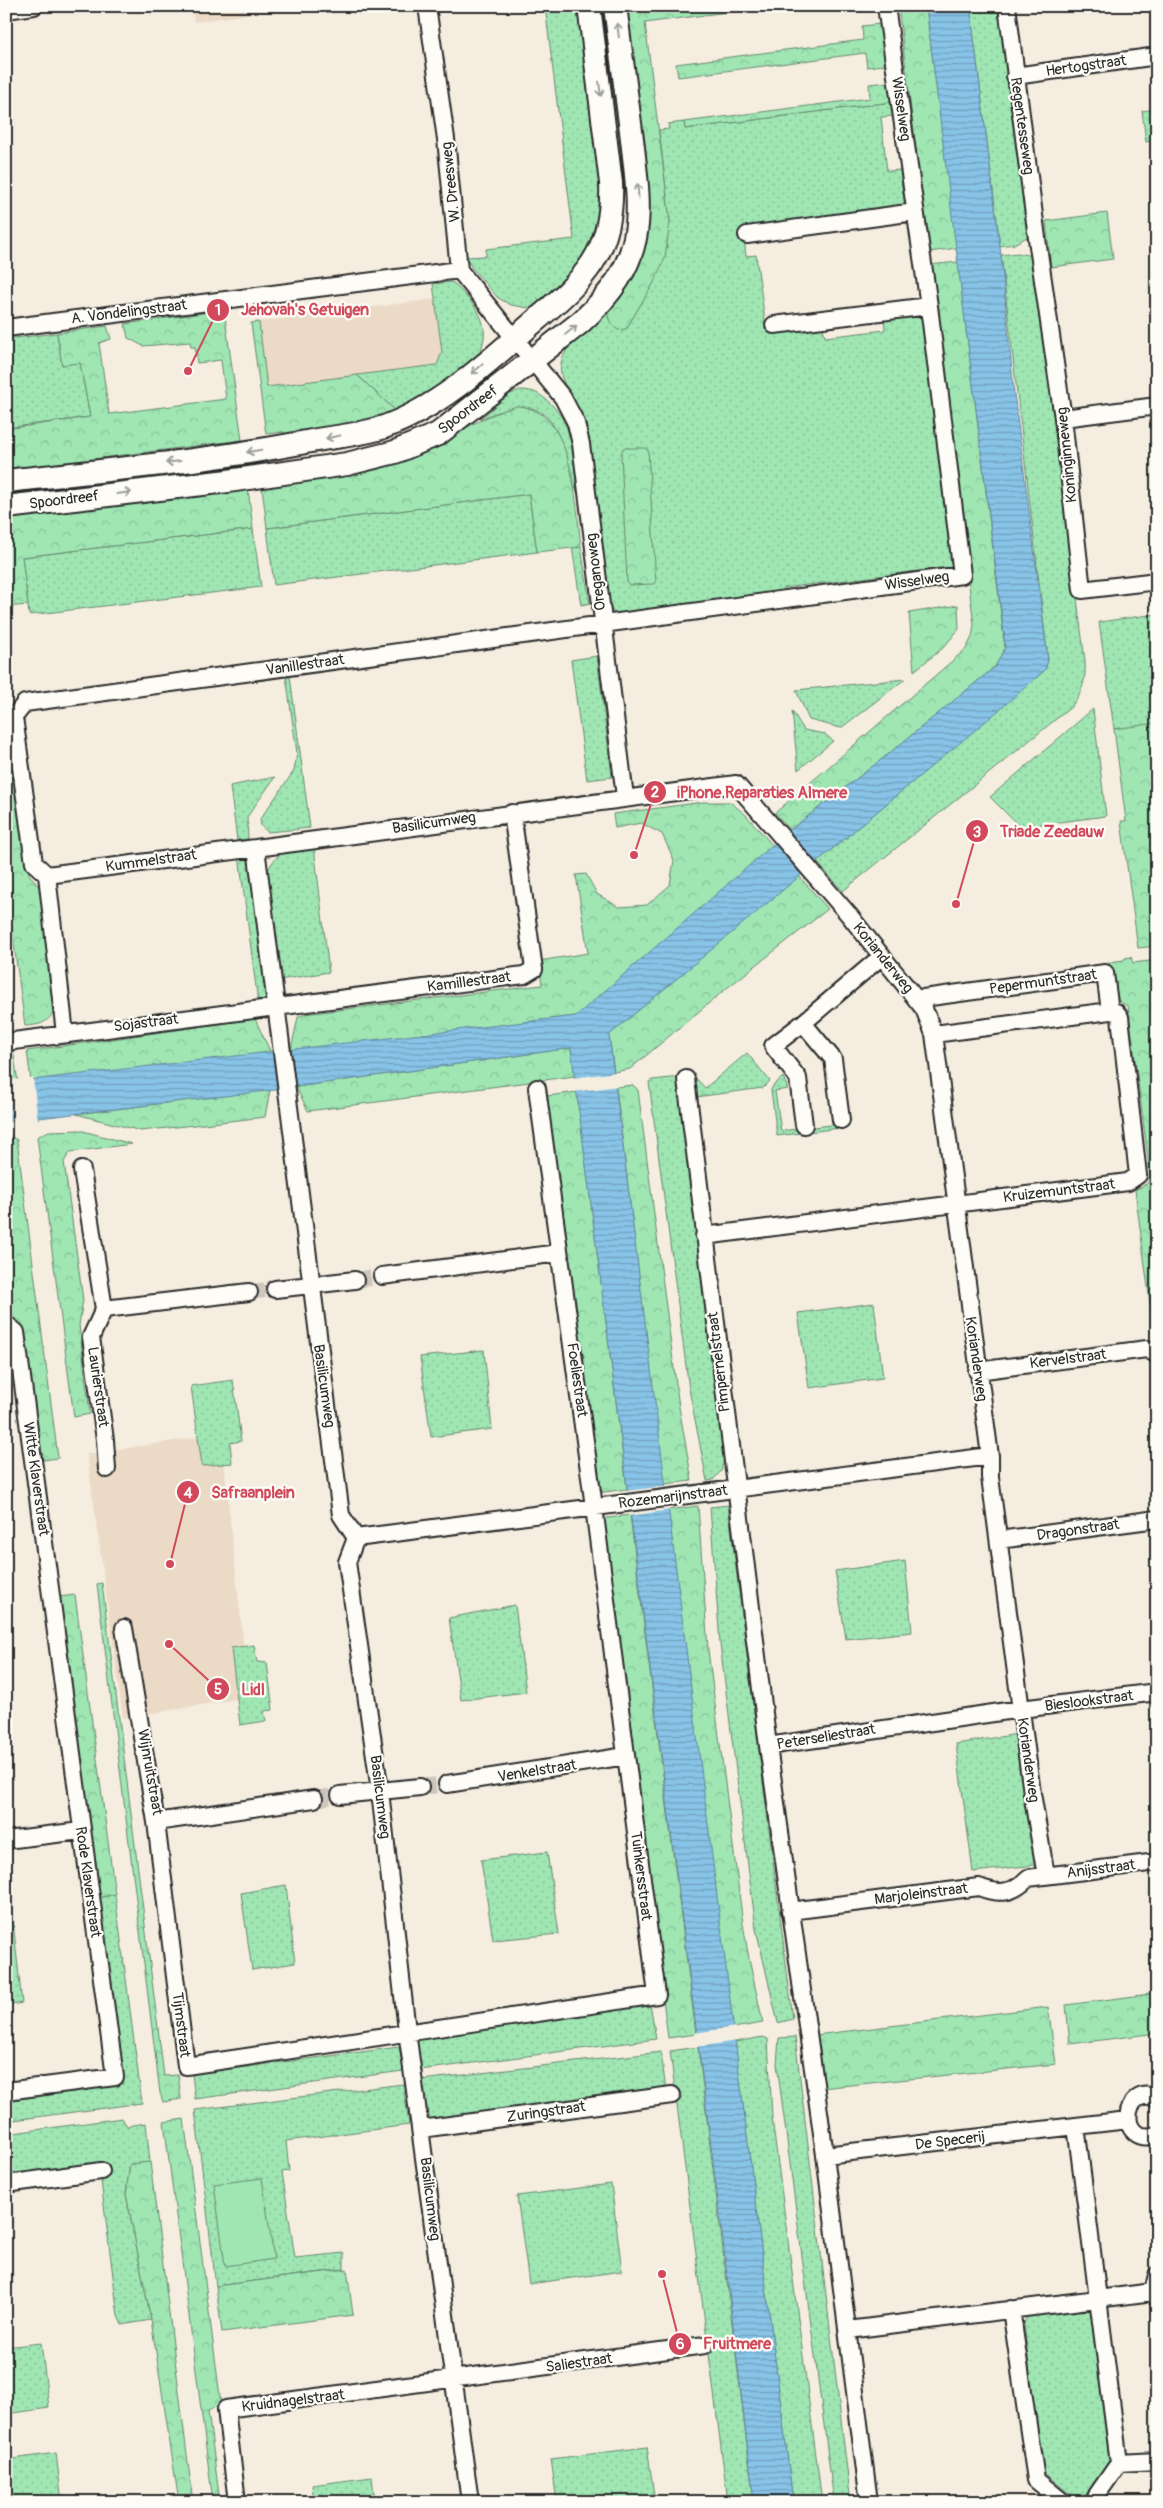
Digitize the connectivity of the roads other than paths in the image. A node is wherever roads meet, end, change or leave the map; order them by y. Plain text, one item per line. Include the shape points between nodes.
1 (34, 6) edge
2 (426, 6) edge
3 (589, 6) edge
4 (615, 6) edge
5 (886, 6) edge
6 (1007, 6) edge
7 (6, 10) edge
8 (1157, 56) edge
9 (1015, 76) junction
10 (915, 212) junction
11 (747, 235) dead end
12 (1038, 246) joint
13 (459, 270) junction
14 (929, 306) junction
15 (774, 325) dead end
16 (6, 328) edge
17 (515, 338) junction
18 (533, 361) junction
19 (1157, 406) edge
20 (1063, 418) junction
21 (6, 482) edge
22 (6, 507) edge
23 (1157, 581) edge
24 (602, 623) junction
25 (625, 797) junction
26 (512, 813) junction
27 (777, 831) joint
28 (256, 848) junction
29 (47, 875) junction
30 (882, 956) junction
31 (916, 998) junction
32 (275, 1007) junction
33 (1110, 1011) junction
34 (803, 1023) junction
35 (65, 1034) junction
36 (934, 1034) junction
37 (12, 1041) edge
38 (686, 1079) dead end
39 (536, 1088) dead end
40 (841, 1120) dead end
41 (804, 1125) dead end
42 (82, 1170) dead end
43 (956, 1203) junction
44 (704, 1236) junction
45 (560, 1253) junction
46 (382, 1276) tunnel mouth
47 (355, 1280) tunnel mouth
48 (310, 1285) junction
49 (275, 1289) tunnel mouth
50 (249, 1292) tunnel mouth
51 (104, 1309) junction
52 (6, 1324) edge
53 (1157, 1355) edge
54 (977, 1371) junction
55 (990, 1456) junction
56 (107, 1469) dead end
57 (734, 1489) junction
58 (594, 1507) junction
59 (1157, 1519) edge
60 (356, 1538) junction
61 (999, 1540) junction
62 (49, 1578) joint
63 (124, 1628) dead end
64 (1157, 1692) edge
65 (1021, 1709) junction
66 (768, 1746) junction
67 (626, 1756) junction
68 (446, 1784) tunnel mouth
69 (420, 1787) tunnel mouth
70 (380, 1791) junction
71 (340, 1795) tunnel mouth
72 (314, 1799) tunnel mouth
73 (156, 1822) junction
74 (81, 1831) junction
75 (6, 1840) edge
76 (1157, 1862) edge
77 (1046, 1876) junction
78 (790, 1911) junction
79 (407, 2031) junction
80 (6, 2091) edge
81 (672, 2095) dead end
82 (1157, 2098) edge
83 (1128, 2120) junction
84 (1076, 2126) junction
85 (421, 2129) junction
86 (1157, 2135) edge
87 (825, 2155) junction
88 (101, 2172) dead end
89 (6, 2184) edge
90 (1157, 2275) edge
91 (1155, 2295) edge
92 (1098, 2298) junction
93 (1011, 2309) junction
94 (848, 2330) junction
95 (705, 2345) dead end
96 (453, 2380) junction
97 (1157, 2461) edge
98 (1119, 2463) junction
99 (237, 2502) edge
100 (470, 2502) edge
101 (869, 2502) edge
102 (1063, 2502) edge
103 (1092, 2502) edge

1 - 7 street
2 - 13 street, W. Dreesweg via 446,139
3 -> 17 main road, Spoordreef via 611,183 608,228 595,260 576,285
18 -> 4 main road, Spoordreef via 581,322 612,290 624,270 637,230 638,190
5 - 10 street, Wisselweg
6 - 9 street, Regentesseweg
8 - 9 street, Hertogstraat
9 - 12 street, Regentesseweg
10 - 11 street
10 - 14 street, Wisselweg
12 - 20 street, Koninginneweg
13 - 16 street, A. Vondelingstraat
13 - 17 street
14 - 15 street
14 - 24 street, Wisselweg via 962,575
17 - 18 street, Oreganoweg
17 -> 21 main road, Spoordreef via 437,401 384,427 222,456
22 -> 18 main road, Spoordreef via 228,481 347,464 395,452 438,434
18 - 24 street, Oreganoweg via 563,398 576,423
19 - 20 street
20 - 23 street, Koninginneweg via 1082,590
24 - 25 street, Oreganoweg
24 - 29 street, Vanillestraat via 25,703 14,717 34,863
25 - 26 street, Basilicumweg
25 - 27 street, Basilicumweg via 736,784
26 - 28 street, Basilicumweg
26 - 32 street, Kamillestraat via 534,969 524,975
27 - 30 street, Korianderweg
28 - 29 street, Kummelstraat
28 - 32 street
29 - 35 street
30 - 31 street, Korianderweg
30 - 34 street
31 - 33 street, Pepermuntstraat via 1105,973
31 - 36 street, Korianderweg
32 - 35 street, Sojastraat
32 - 48 street, Basilicumweg
33 - 36 street
33 - 43 street, Kruizemuntstraat via 1116,1012 1120,1018 1138,1176 1128,1182
34 - 40 street via 833,1059
34 - 41 street via 773,1046 798,1078
35 - 37 street, Sojastraat
36 - 43 street, Korianderweg
38 - 44 street, Pimpernelstraat
39 - 45 street, Foeliestraat
42 - 51 street
43 - 44 street
43 - 54 street, Korianderweg
44 - 57 street, Pimpernelstraat
45 - 46 street
45 - 58 street, Foeliestraat
47 - 48 street
48 - 49 street
48 - 60 street, Basilicumweg via 341,1515
50 - 51 street
51 - 56 street, Laurierstraat via 91,1337
52 - 62 street, Witte Klaverstraat via 16,1332
53 - 54 street, Kervelstraat via 1147,1349
54 - 55 street, Korianderweg
55 - 57 street, Rozemarijnstraat
55 - 61 street, Korianderweg
57 - 58 street, Rozemarijnstraat
57 - 66 street, Peterseliestraat
58 - 60 street, Rozemarijnstraat
58 - 67 street, Tuinkersstraat
59 - 61 street, Dragonstraat
60 - 70 street, Basilicumweg via 347,1562
61 - 65 street, Korianderweg
62 - 74 street, Rode Klaverstraat
63 - 73 street, Wijnruitstraat
64 - 65 street, Bieslookstraat
65 - 66 street, Peterseliestraat
65 - 77 street, Korianderweg
66 - 78 street
67 - 68 street, Venkelstraat
67 - 79 street, Tuinkersstraat via 657,1995
69 - 70 street
70 - 71 street
70 - 79 street, Basilicumweg
72 - 73 street, Wijnruitstraat
73 - 79 street, Tijmstraat via 186,2066
74 - 75 street
74 - 80 street, Rode Klaverstraat via 115,2076
76 - 77 street, Anijsstraat
77 - 78 street, Marjoleinstraat via 1028,1878 1015,1890 1005,1892 971,1887
78 - 87 street
79 - 85 street, Basilicumweg
81 - 85 street, Zuringstraat
82 - 83 street via 1142,2096 1134,2102 1128,2110
83 - 84 street, De Specerij
83 - 86 street via 1140,2135
84 - 87 street, De Specerij
84 - 92 street
85 - 96 street, Basilicumweg
87 - 94 street
88 - 89 street
90 - 91 street
91 - 92 street
92 - 93 street
92 - 98 street
93 - 94 street
93 - 102 street via 1036,2480
94 - 101 street
95 - 96 street, Saliestraat
96 - 99 street, Kruidnagelstraat via 226,2409
96 - 100 street, Basilicumweg
97 - 98 street
98 - 103 street

